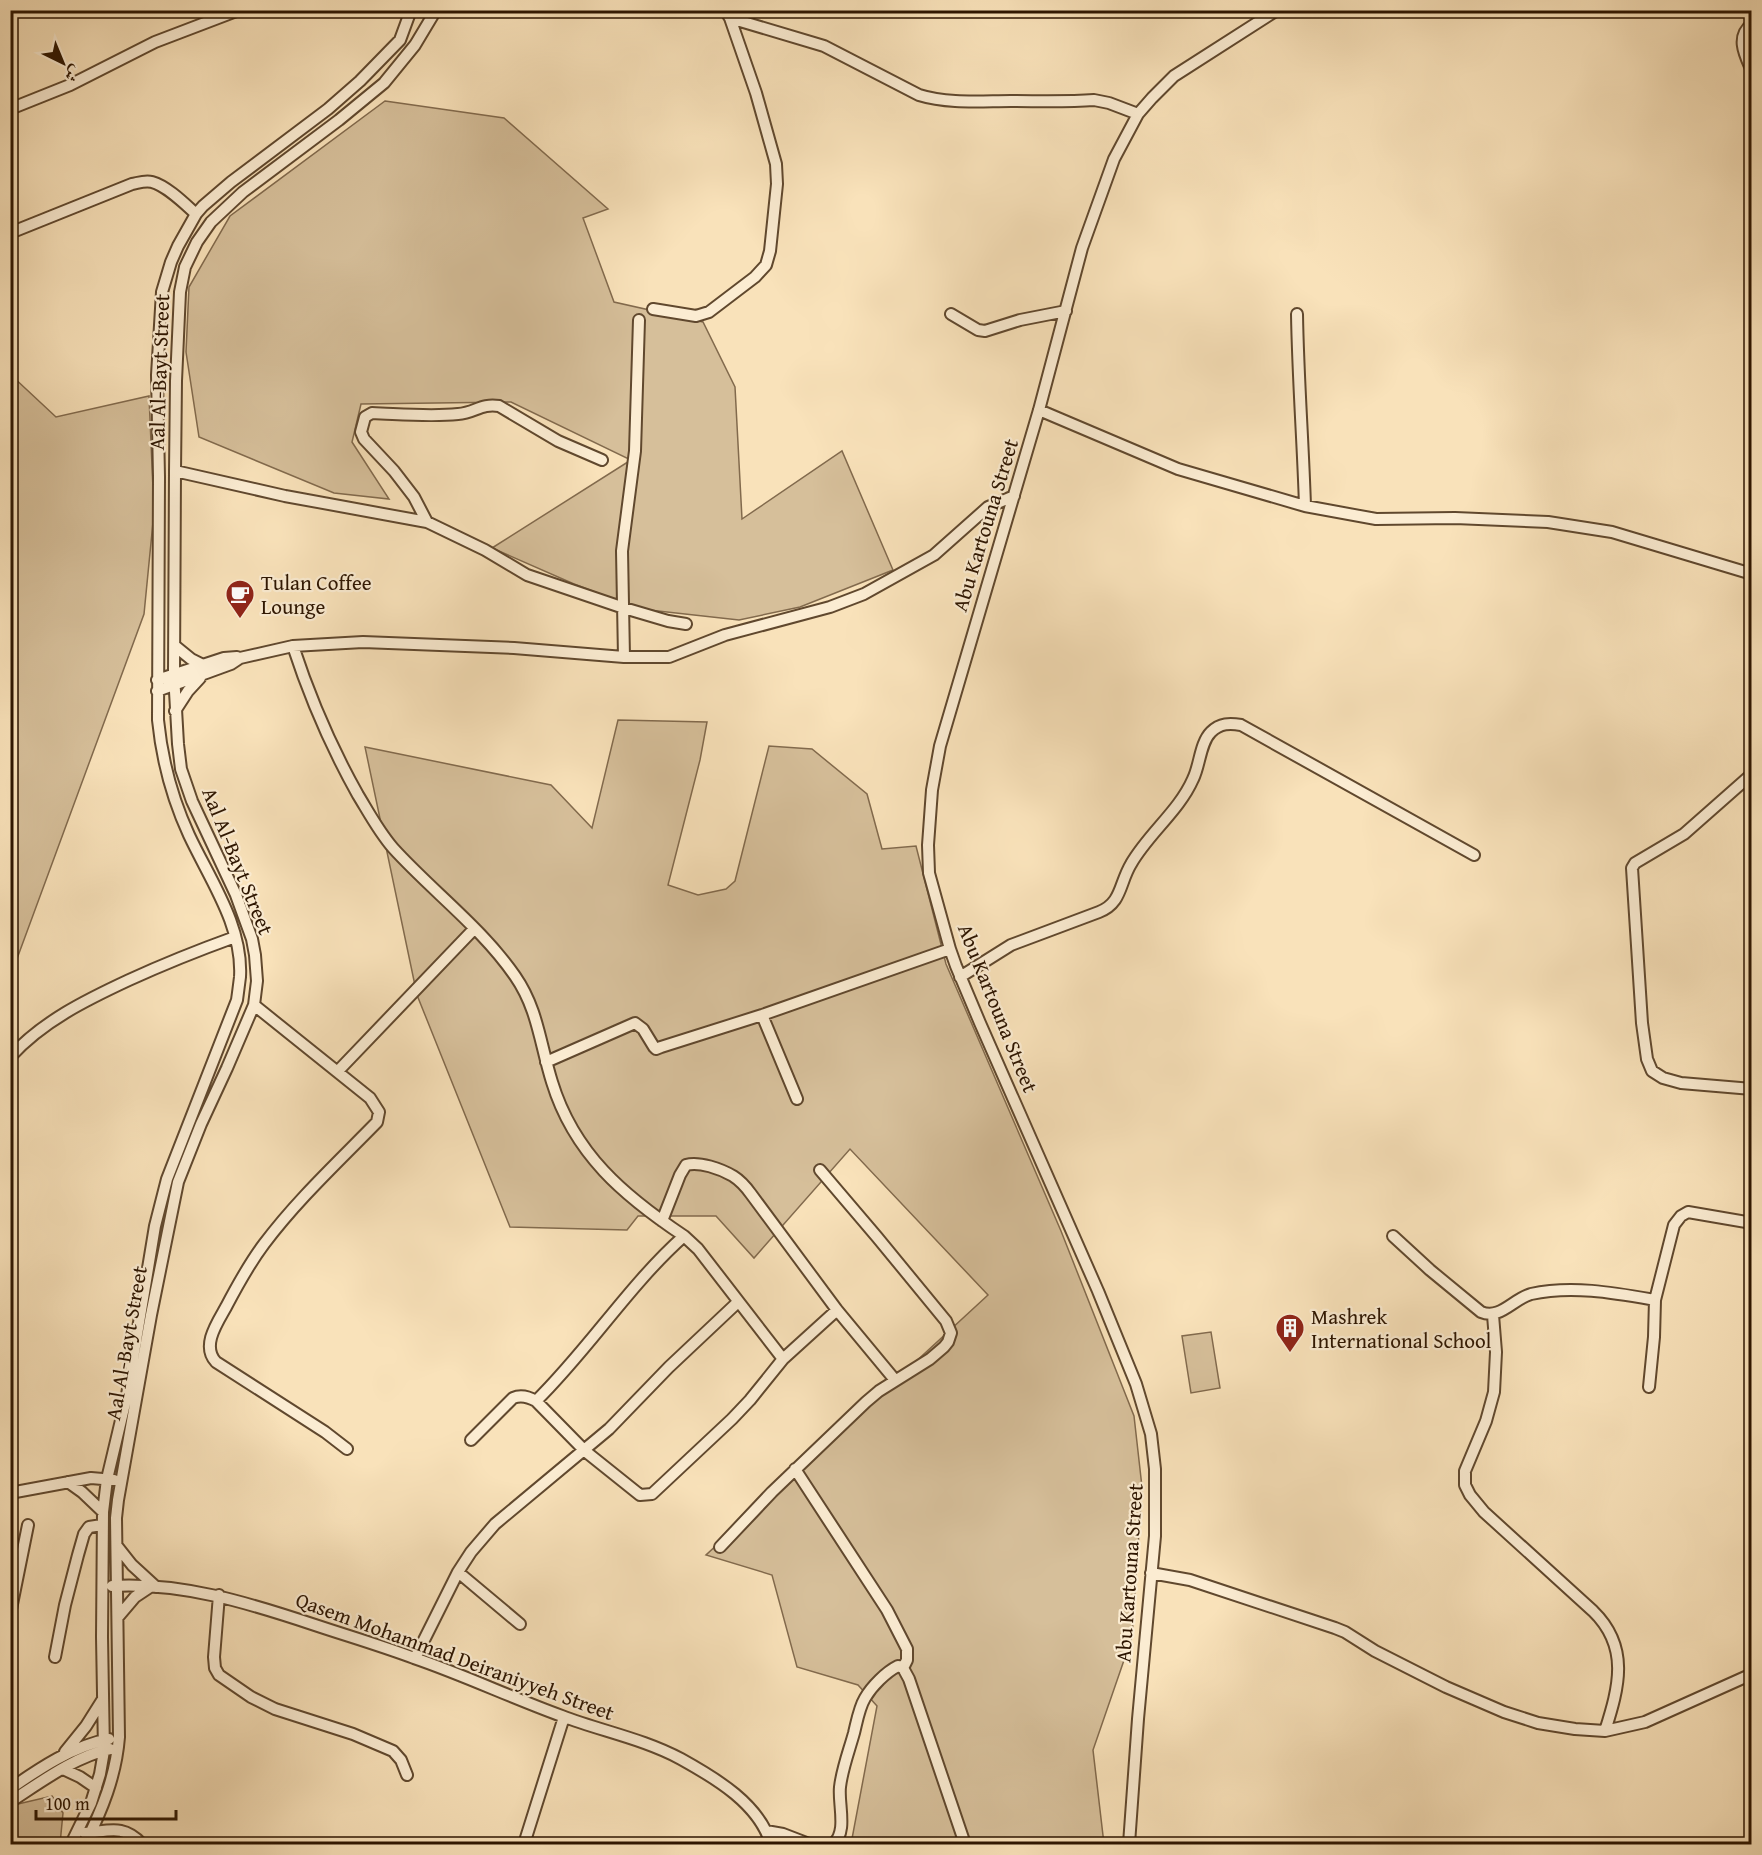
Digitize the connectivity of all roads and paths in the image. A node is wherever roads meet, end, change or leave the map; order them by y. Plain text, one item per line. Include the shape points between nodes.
1 (239, 10) edge
2 (411, 10) edge
3 (436, 10) edge
4 (1276, 10) edge
5 (727, 14) edge
6 (1752, 24) edge
7 (1752, 71) edge
8 (10, 109) edge
9 (1138, 114) junction
10 (196, 214) junction
11 (10, 233) edge
12 (653, 309) dead end
13 (1066, 311) junction
14 (951, 314) dead end
15 (1297, 314) dead end
16 (639, 320) dead end
17 (1039, 411) junction
18 (602, 460) dead end
19 (175, 471) junction
20 (1014, 496) junction
21 (1305, 506) junction
22 (427, 522) junction
23 (1752, 574) edge
24 (624, 608) junction
25 (686, 624) dead end
26 (175, 646) junction
27 (293, 646) junction
28 (624, 657) junction
29 (204, 669) junction
30 (175, 680) junction
31 (157, 686) junction
32 (175, 711) junction
33 (1752, 774) edge
34 (1474, 855) dead end
35 (474, 929) junction
36 (236, 937) junction
37 (950, 949) junction
38 (960, 977) junction
39 (254, 1005) junction
40 (762, 1015) junction
41 (10, 1057) edge
42 (546, 1062) junction
43 (338, 1071) junction
44 (1752, 1089) edge
45 (797, 1099) dead end
46 (820, 1170) dead end
47 (662, 1221) junction
48 (1752, 1223) edge
49 (684, 1236) junction
50 (1393, 1236) dead end
51 (1655, 1300) junction
52 (738, 1302) junction
53 (837, 1310) junction
54 (1493, 1315) junction
55 (783, 1359) junction
56 (895, 1380) junction
57 (1649, 1387) dead end
58 (536, 1401) junction
59 (471, 1440) dead end
60 (347, 1449) dead end
61 (585, 1451) junction
62 (795, 1469) junction
63 (107, 1479) junction
64 (120, 1481) junction
65 (68, 1482) junction
66 (10, 1493) edge
67 (103, 1512) junction
68 (28, 1525) dead end
69 (102, 1525) junction
70 (117, 1546) junction
71 (720, 1547) dead end
72 (458, 1572) junction
73 (1151, 1573) junction
74 (103, 1586) junction
75 (117, 1586) junction
76 (154, 1587) junction
77 (219, 1595) junction
78 (10, 1614) edge
79 (118, 1617) junction
80 (520, 1624) dead end
81 (55, 1657) dead end
82 (416, 1658) junction
83 (903, 1668) junction
84 (1752, 1674) edge
85 (104, 1699) junction
86 (564, 1717) junction
87 (1605, 1731) junction
88 (118, 1742) junction
89 (104, 1745) junction
90 (61, 1764) junction
91 (407, 1775) dead end
92 (96, 1788) junction
93 (10, 1790) edge
94 (10, 1802) edge
95 (766, 1831) junction
96 (91, 1833) junction
97 (74, 1840) edge
98 (85, 1845) edge
99 (142, 1845) edge
100 (524, 1845) edge
101 (771, 1845) edge
102 (809, 1845) edge
103 (833, 1845) edge
104 (965, 1845) edge
105 (1129, 1845) edge

1 - 8 street via 155,42 70,85
2 - 10 street, Aal Al-Bayt Street via 400,40 360,81
3 - 19 street, Aal Al-Bayt Street via 415,45 384,83 243,192 210,222 196,242 180,292
4 - 9 street, Abu Kartouna Street via 1188,66
5 - 9 street via 824,46 926,98 1094,100
5 - 12 street via 756,93 776,164 770,251 766,265 755,277 709,312 696,316
6 - 7 street via 1742,37
9 - 13 street, Abu Kartouna Street via 1114,159 1099,199
10 - 11 street via 178,198 145,181
10 - 31 street, Aal Al-Bayt Street via 177,246 162,292 157,375
13 - 14 street via 985,331
13 - 17 street, Abu Kartouna Street
15 - 21 street
16 - 24 street via 635,451 622,551
17 - 20 street, Abu Kartouna Street
17 - 21 street via 1178,469
18 - 22 street via 491,404 467,414 372,413 365,417 363,439 394,471
19 - 22 street
19 - 26 street, Aal Al-Bayt Street
20 - 28 street via 988,507 934,555 854,599 725,635 669,657
20 - 37 street, Abu Kartouna Street via 944,735 932,790 929,873
21 - 23 street via 1376,519 1455,518 1592,528
22 - 24 street via 521,572
24 - 25 street
24 - 28 street
26 - 29 street
26 - 30 street, Aal Al-Bayt Street
27 - 28 street via 363,642
27 - 29 street via 229,657
27 - 35 street via 317,713 371,818 391,846
29 - 30 street
29 - 32 street
30 - 31 street
30 - 32 street, Aal Al-Bayt Street
31 - 36 street, Aal Al-Bayt Street via 161,748 171,788
32 - 39 street, Aal Al-Bayt Street via 185,783 252,939 257,981
33 - 44 street via 1684,834 1632,868 1642,1023 1647,1059 1653,1071 1681,1083
34 - 38 street via 1241,725 1229,723 1210,733 1184,796 1131,864 1113,905 1011,945
35 - 42 street via 524,992 533,1009
35 - 43 street
36 - 41 street via 165,964 71,1008 40,1029
36 - 63 street, Aal Al-Bayt Street via 240,972 237,1000 167,1179 155,1226 127,1395
37 - 38 street, Abu Kartouna Street
37 - 40 street
38 - 73 street, Abu Kartouna Street via 1093,1280 1144,1408 1155,1469
39 - 43 street
39 - 64 street, Aal Al-Bayt Street via 178,1182
40 - 42 street via 656,1049 635,1023
40 - 45 street
42 - 47 street via 562,1112 580,1143 621,1189
43 - 60 street via 375,1104 379,1113 376,1122 262,1247 227,1305 209,1346 216,1362
46 - 56 street via 950,1330 948,1342 940,1352
47 - 49 street
47 - 53 street via 686,1165 698,1164 733,1176 751,1194
48 - 51 street via 1688,1212 1681,1216 1674,1225
49 - 52 street
49 - 58 street
50 - 54 street via 1481,1312
51 - 54 street via 1572,1290 1539,1293 1516,1300
51 - 57 street
52 - 55 street
52 - 61 street
53 - 55 street
53 - 56 street
54 - 87 street via 1494,1392 1466,1471 1466,1485 1484,1512 1604,1621 1614,1638 1618,1676
55 - 61 street via 732,1419 652,1494 640,1495
56 - 62 street
58 - 59 street via 513,1398
58 - 61 street
61 - 72 street via 495,1524
62 - 71 street
62 - 83 street via 887,1610 907,1649
63 - 64 street
63 - 65 street
63 - 67 street, Aal Al-Bayt Street
64 - 70 street, Aal Al-Bayt Street
65 - 66 street
65 - 67 street
67 - 69 street, Aal Al-Bayt Street
68 - 78 street
69 - 74 street, Aal Al-Bayt Street
69 - 81 street via 89,1527 82,1540
70 - 75 street, Aal Al-Bayt Street
70 - 76 street
72 - 80 street
72 - 82 street
73 - 87 street via 1190,1580 1335,1628 1446,1687 1504,1712 1557,1726
73 - 105 street, Abu Kartouna Street
74 - 75 street, Qasem Mohammad Deiraniyyeh Street
74 - 85 street, Aal Al-Bayt Street
75 - 76 street, Qasem Mohammad Deiraniyyeh Street
75 - 79 street, Aal Al-Bayt Street
76 - 77 street, Qasem Mohammad Deiraniyyeh Street
76 - 79 street via 135,1597
77 - 82 street, Qasem Mohammad Deiraniyyeh Street
77 - 91 street via 214,1657 219,1675 275,1709 393,1751 402,1760
79 - 88 street, Aal Al-Bayt Street
82 - 86 street, Qasem Mohammad Deiraniyyeh Street
83 - 103 street via 892,1669 862,1703 842,1774 841,1829
83 - 104 street
84 - 87 street via 1645,1722
85 - 89 street, Aal Al-Bayt Street
85 - 90 street
86 - 95 street, Qasem Mohammad Deiraniyyeh Street via 680,1758 743,1801
86 - 100 street
88 - 89 street
88 - 96 street, Aal Al-Bayt Street via 112,1781
89 - 90 street via 86,1745
89 - 92 street, Aal Al-Bayt Street
90 - 92 street
90 - 93 street
90 - 94 street
92 - 97 street, Aal Al-Bayt Street
95 - 101 street, Qasem Mohammad Deiraniyyeh Street
95 - 102 street
96 - 97 street
96 - 98 street, Aal Al-Bayt Street
96 - 99 street via 119,1830 135,1836

